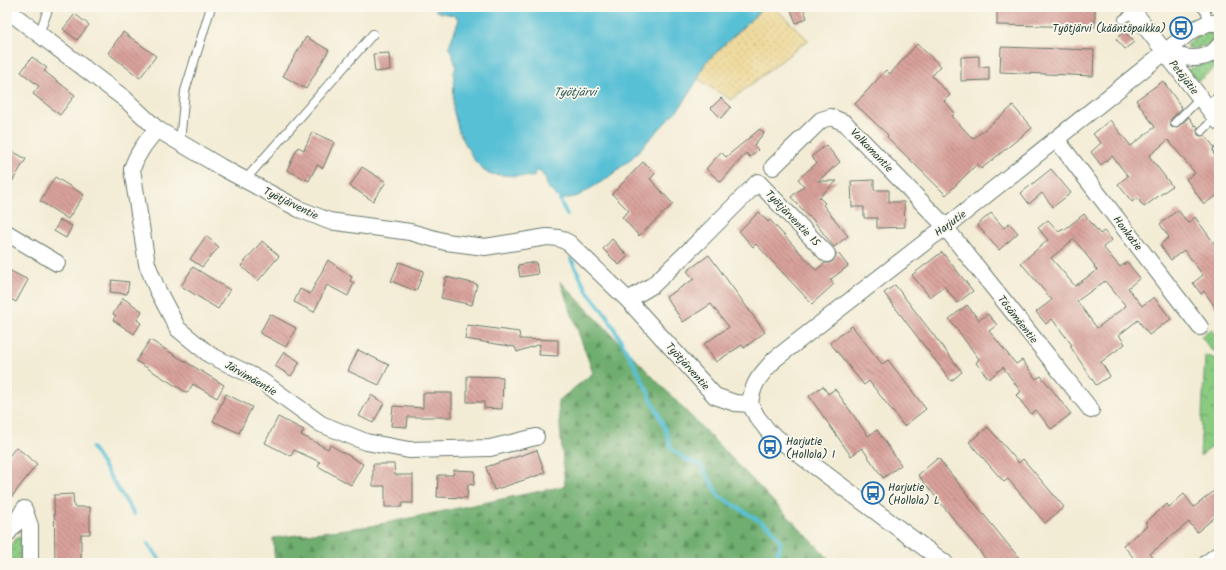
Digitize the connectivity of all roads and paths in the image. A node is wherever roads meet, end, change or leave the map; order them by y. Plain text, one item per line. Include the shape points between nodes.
1 (49, 7) edge
2 (211, 7) edge
3 (1202, 7) edge
4 (7, 10) edge
5 (1130, 13) edge
6 (1214, 23) edge
7 (39, 34) junction
8 (373, 34) dead end
9 (1219, 46) edge
10 (1165, 52) junction
11 (1212, 108) edge
12 (1175, 123) dead end
13 (157, 129) junction
14 (1202, 131) dead end
15 (1056, 139) junction
16 (180, 142) junction
17 (773, 167) dead end
18 (245, 180) junction
19 (946, 228) junction
20 (7, 233) edge
21 (827, 254) dead end
22 (57, 262) dead end
23 (628, 300) junction
24 (1200, 328) dead end
25 (750, 404) junction
26 (1091, 410) dead end
27 (536, 437) dead end
28 (7, 534) edge
29 (1219, 554) edge
30 (30, 563) edge
31 (945, 563) edge
32 (1207, 563) edge

1 - 7 lane
2 - 16 lane via 185,91
3 - 6 lane
4 - 7 street, Työtjärventie
5 - 10 street, Petäjätie
6 - 10 street, Harjutie via 1191,31
7 - 13 street, Työtjärventie via 125,99
8 - 18 lane
9 - 10 street via 1209,55 1198,58 1182,58
10 - 11 street, Petäjätie
10 - 15 street, Harjutie
11 - 12 lane
11 - 14 lane
13 - 16 street, Työtjärventie
13 - 27 street, Järvimäentie via 141,149 132,169 147,264 178,329 210,355 259,379 321,424 366,442 409,450 490,448
15 - 19 street, Harjutie
15 - 24 street, Honkatie
16 - 18 street, Työtjärventie
17 - 19 street, Valkamantie via 821,120 831,117 845,123
18 - 23 street, Työtjärventie via 300,209 330,221 410,232 446,242 485,247 559,238 569,243
19 - 25 street, Harjutie via 927,240 775,360 752,389
19 - 26 street, Tösämäentie
20 - 22 street
21 - 23 street, Työtjärventie 15 via 758,182 700,242 653,285
23 - 25 street, Työtjärventie via 715,396 735,403
25 - 31 street via 768,432
28 - 30 street via 24,509 30,526
29 - 32 street

